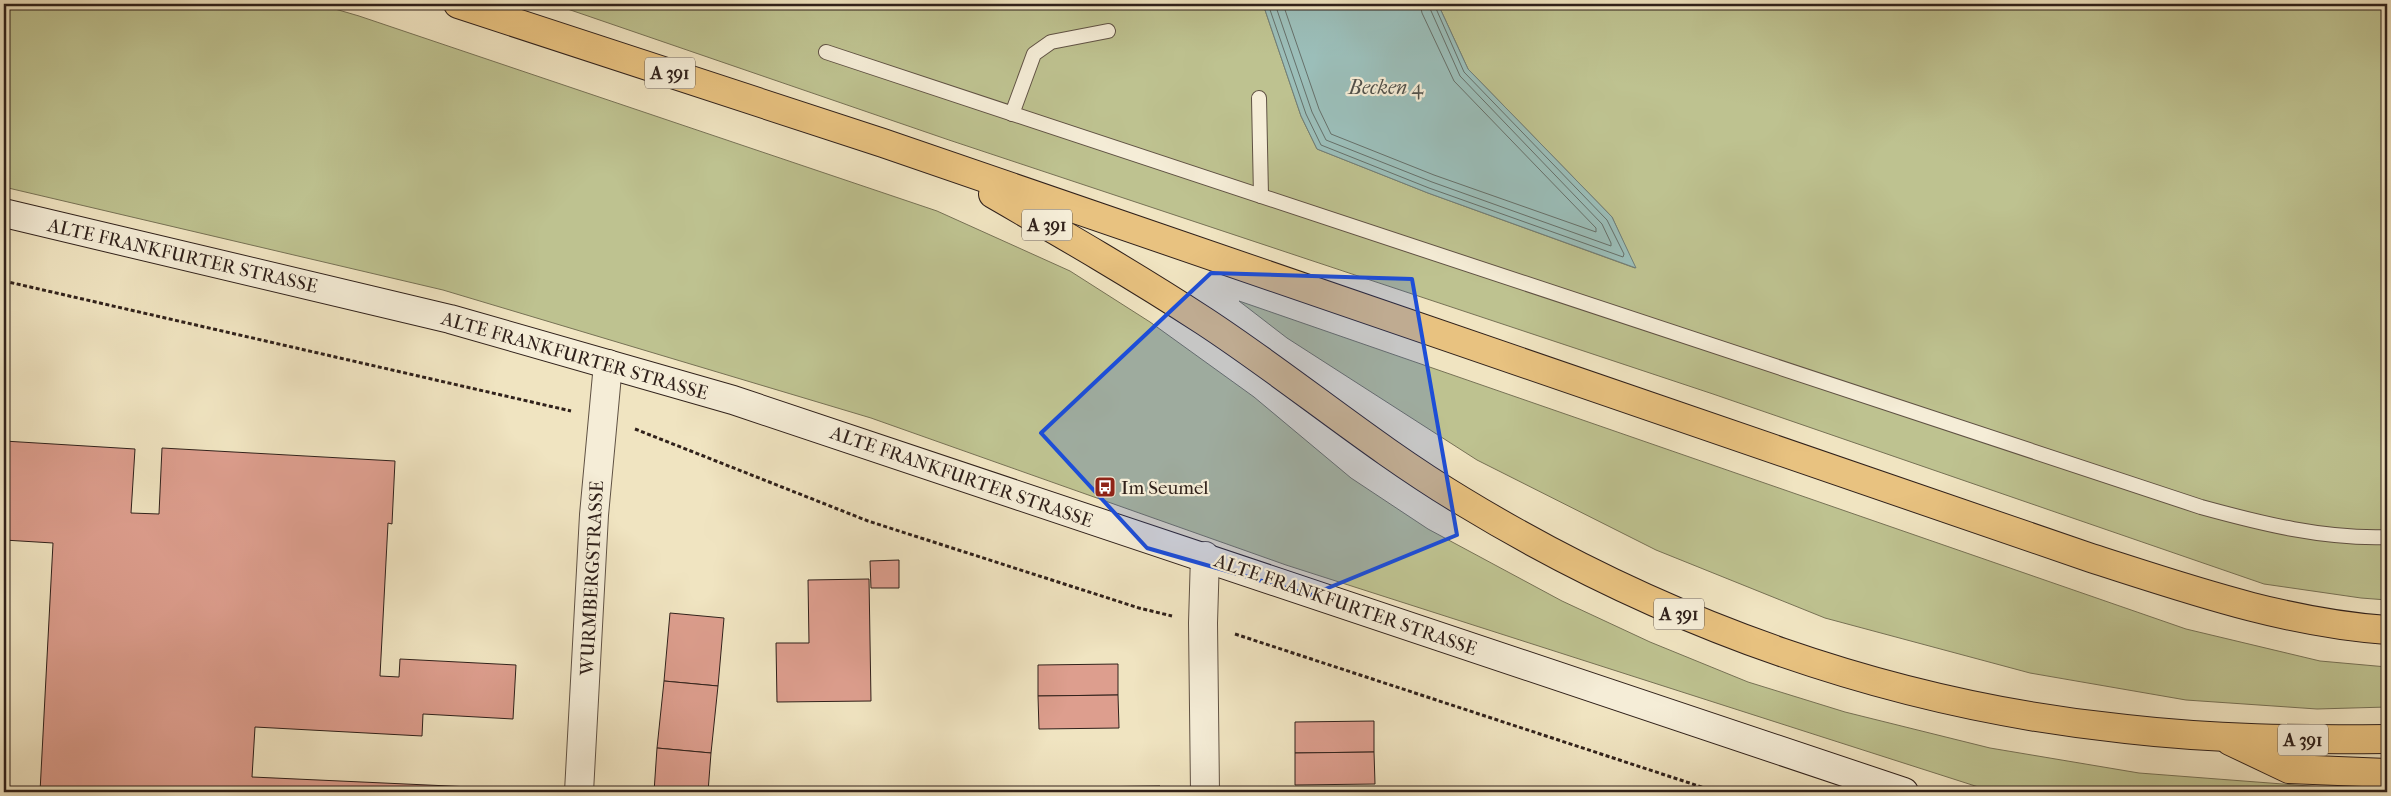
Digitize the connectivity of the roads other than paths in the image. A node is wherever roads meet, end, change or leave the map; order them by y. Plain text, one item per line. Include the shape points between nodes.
1 (458, 4) edge
2 (1108, 31) dead end
3 (826, 52) dead end
4 (1259, 98) dead end
5 (1012, 114) junction
6 (883, 143) junction
7 (1261, 196) junction
8 (4, 213) edge
9 (608, 364) junction
10 (2387, 537) edge
11 (1205, 556) junction
12 (2387, 630) edge
13 (2220, 736) junction
14 (2387, 739) edge
15 (2387, 773) edge
16 (579, 792) edge
17 (1205, 792) edge
18 (1904, 792) edge

1 - 6 highway, A 391
2 - 5 lane via 1051,42 1034,54
3 - 5 lane
4 - 7 lane
5 - 7 lane
6 - 12 highway via 2091,558 2242,606 2305,620
6 - 13 highway, A 391 via 984,189 1101,257 1205,322 1459,500 1540,546 1682,615 1761,646 1841,672 1941,699 2033,717 2116,728
7 - 10 lane via 2201,507 2278,528 2322,535
8 - 9 street, ALTE FRANKFURTER STRASSE via 450,319
9 - 11 street, ALTE FRANKFURTER STRASSE via 733,400
9 - 16 street, WURMBERGSTRASSE via 594,515
11 - 17 street via 1202,623
11 - 18 street, ALTE FRANKFURTER STRASSE
13 - 14 highway, A 391
13 - 15 highway via 2289,769

